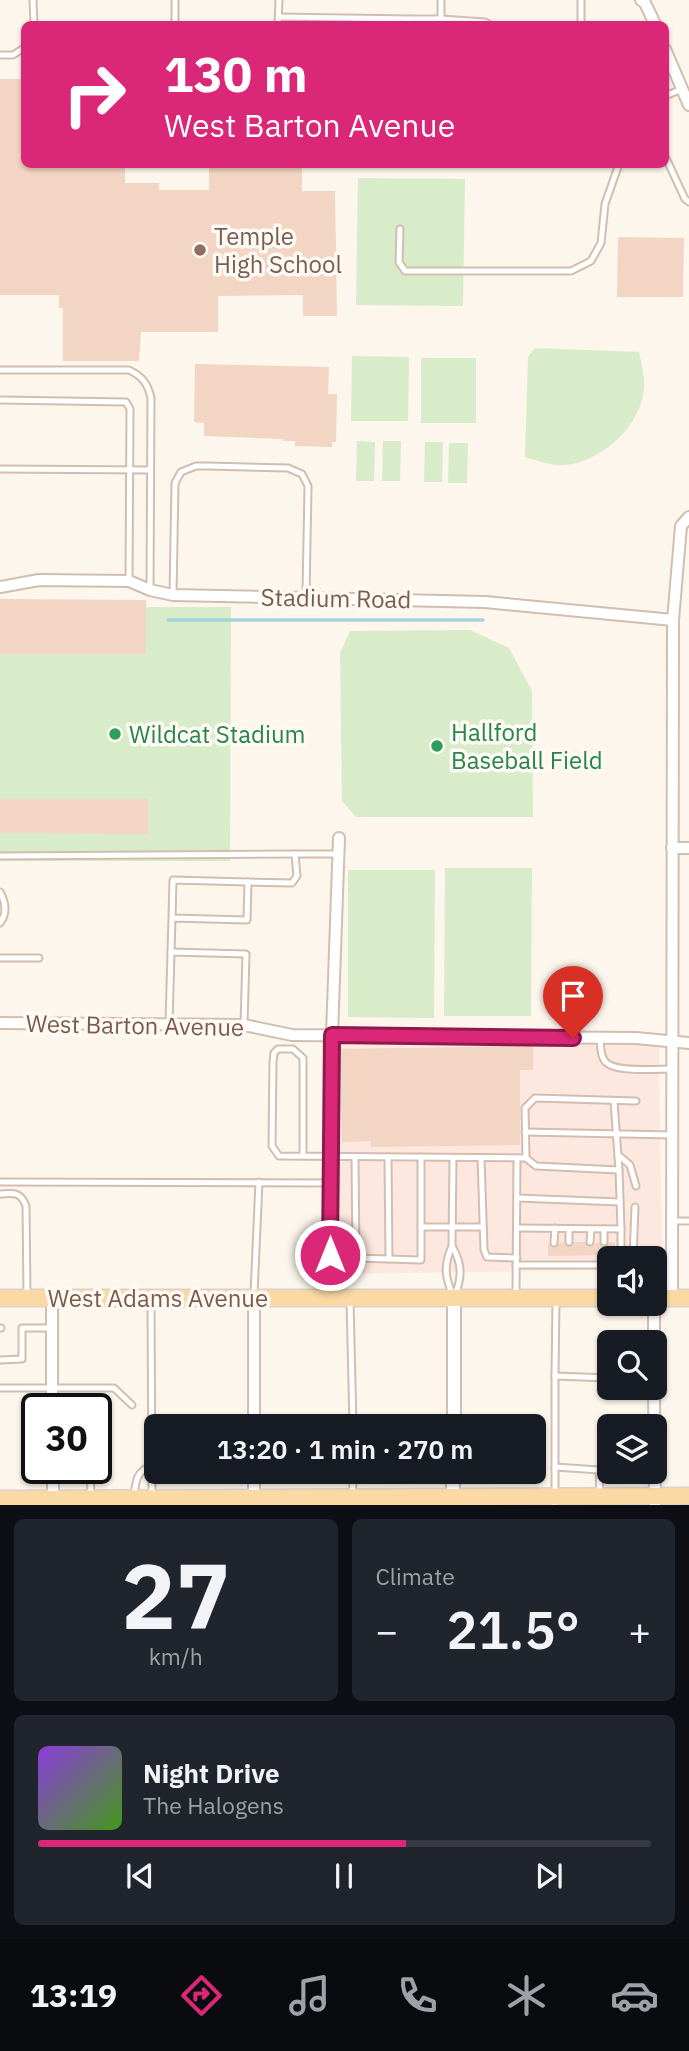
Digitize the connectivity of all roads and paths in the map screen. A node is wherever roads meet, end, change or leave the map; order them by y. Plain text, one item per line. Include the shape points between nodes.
1 (33, 0) edge
2 (175, 0) edge
3 (279, 0) edge
4 (441, 0) edge
5 (581, 0) edge
6 (641, 0) edge
7 (279, 17) junction
8 (34, 21) edge
9 (175, 21) edge
10 (278, 21) edge
11 (385, 21) edge
12 (441, 21) edge
13 (581, 21) edge
14 (654, 21) edge
15 (21, 50) edge
16 (0, 55) edge
17 (669, 58) edge
18 (682, 89) junction
19 (669, 94) edge
20 (689, 105) edge
21 (669, 165) edge
22 (618, 168) edge
23 (689, 202) edge
24 (400, 229) dead end
25 (0, 370) edge
26 (0, 400) edge
27 (0, 470) edge
28 (130, 470) junction
29 (150, 470) junction
30 (689, 517) edge
31 (129, 581) junction
32 (0, 587) edge
33 (150, 590) junction
34 (173, 595) junction
35 (306, 596) junction
36 (673, 620) junction
37 (339, 838) dead end
38 (672, 848) junction
39 (689, 848) edge
40 (295, 854) junction
41 (339, 854) junction
42 (0, 856) edge
43 (248, 882) junction
44 (0, 892) edge
45 (172, 918) junction
46 (0, 923) edge
47 (171, 952) junction
48 (0, 958) edge
49 (40, 958) dead end
50 (0, 1023) edge
51 (169, 1023) junction
52 (244, 1025) junction
53 (332, 1035) junction
54 (600, 1038) junction
55 (672, 1042) junction
56 (689, 1043) edge
57 (672, 1069) junction
58 (614, 1101) junction
59 (636, 1101) dead end
60 (525, 1132) junction
61 (616, 1133) junction
62 (672, 1135) junction
63 (618, 1155) junction
64 (303, 1156) junction
65 (331, 1157) junction
66 (355, 1157) junction
67 (388, 1157) junction
68 (421, 1157) junction
69 (453, 1158) junction
70 (481, 1158) junction
71 (517, 1158) junction
72 (526, 1158) junction
73 (619, 1170) junction
74 (0, 1182) edge
75 (259, 1182) junction
76 (331, 1183) junction
77 (636, 1186) dead end
78 (0, 1194) edge
79 (517, 1198) junction
80 (620, 1202) junction
81 (635, 1207) dead end
82 (672, 1221) junction
83 (689, 1221) edge
84 (421, 1227) junction
85 (452, 1227) junction
86 (483, 1227) junction
87 (517, 1228) junction
88 (555, 1228) junction
89 (569, 1228) junction
90 (591, 1229) junction
91 (604, 1229) junction
92 (621, 1229) junction
93 (569, 1242) dead end
94 (590, 1242) dead end
95 (604, 1242) dead end
96 (554, 1243) dead end
97 (452, 1246) junction
98 (621, 1246) edge
99 (633, 1246) edge
100 (590, 1255) dead end
101 (554, 1256) dead end
102 (568, 1256) dead end
103 (389, 1259) junction
104 (517, 1261) junction
105 (554, 1265) junction
106 (568, 1265) junction
107 (590, 1265) junction
108 (597, 1265) edge
109 (330, 1296) junction
110 (254, 1297) junction
111 (350, 1297) junction
112 (0, 1298) edge
113 (27, 1298) junction
114 (52, 1298) junction
115 (151, 1298) junction
116 (454, 1298) junction
117 (516, 1298) junction
118 (556, 1298) junction
119 (597, 1298) edge
120 (667, 1298) edge
121 (672, 1298) junction
122 (689, 1298) edge
123 (12, 1328) dead end
124 (22, 1328) junction
125 (52, 1328) junction
126 (0, 1360) edge
127 (555, 1376) junction
128 (597, 1378) edge
129 (0, 1388) edge
130 (52, 1388) junction
131 (52, 1393) edge
132 (654, 1400) edge
133 (132, 1405) dead end
134 (152, 1414) edge
135 (254, 1414) edge
136 (353, 1414) edge
137 (454, 1414) edge
138 (555, 1468) junction
139 (144, 1469) edge
140 (52, 1484) edge
141 (90, 1484) edge
142 (152, 1484) edge
143 (453, 1484) edge
144 (600, 1496) junction
145 (689, 1496) edge
146 (0, 1499) edge
147 (133, 1499) junction
148 (91, 1500) junction
149 (245, 1500) edge
150 (655, 1500) edge
151 (351, 1501) edge
152 (486, 1501) edge
153 (555, 1501) edge
154 (152, 1502) edge
155 (453, 1502) edge
156 (53, 1503) edge

1 - 8 lane
2 - 9 lane
3 - 7 lane
4 - 12 lane
5 - 13 lane
6 - 14 street
7 - 10 lane
7 - 11 lane
15 - 16 lane
17 - 18 street
18 - 19 lane
18 - 20 street
21 - 23 lane
22 - 24 lane via 605,204 601,243 591,261 571,271 405,271 399,262
25 - 29 lane via 129,370 140,375 151,398
26 - 28 lane via 126,402 130,409
27 - 28 lane
28 - 29 lane
28 - 31 lane
29 - 33 lane
30 - 36 street via 681,526
31 - 32 street, Stadium Road via 39,580
31 - 33 street, Stadium Road
33 - 34 street, Stadium Road
34 - 35 street, Stadium Road
34 - 35 lane via 175,483 181,472 208,467 288,468 302,474 308,486
35 - 36 street, Stadium Road via 485,602
36 - 38 street
37 - 41 street
38 - 39 street
38 - 55 street
40 - 41 lane
40 - 42 lane
40 - 43 lane via 297,876 292,883
41 - 53 street
43 - 45 lane via 247,920
43 - 45 lane via 173,880
44 - 46 lane via 5,912
45 - 47 lane
47 - 51 lane
47 - 52 lane via 246,954
48 - 49 lane
50 - 51 street, West Barton Avenue
51 - 52 street, West Barton Avenue
52 - 53 street, West Barton Avenue via 292,1035
53 - 54 street, West Barton Avenue
53 - 65 street
54 - 55 street, West Barton Avenue
54 - 57 lane via 602,1057 608,1064
55 - 56 street, West Barton Avenue
55 - 57 street
57 - 62 street
58 - 59 lane
58 - 60 lane via 535,1098 525,1108
58 - 61 lane
60 - 61 lane
60 - 72 lane
61 - 62 lane
61 - 63 lane
62 - 82 street
63 - 73 lane
63 - 77 lane via 631,1165
64 - 64 lane via 303,1058 293,1049 278,1049 273,1062 273,1151 279,1156
64 - 65 lane
65 - 66 lane
65 - 76 street
66 - 67 lane
66 - 103 lane via 356,1258
67 - 68 lane
67 - 103 lane
68 - 69 lane
68 - 84 lane
69 - 70 lane
69 - 85 lane
70 - 71 lane
70 - 86 lane
71 - 72 lane
71 - 79 lane
72 - 73 lane via 536,1166
73 - 80 lane
74 - 75 lane
75 - 76 lane
75 - 110 lane
76 - 109 street
78 - 113 lane via 16,1193 26,1206
79 - 80 lane
79 - 87 lane
80 - 92 lane
81 - 99 lane
82 - 83 lane
82 - 121 street
84 - 85 lane
84 - 103 lane via 421,1260
85 - 86 lane
85 - 97 lane
86 - 104 lane via 487,1256
87 - 88 lane
87 - 104 lane
88 - 89 lane
88 - 96 lane
89 - 90 lane
89 - 93 lane
90 - 91 lane
90 - 94 lane
91 - 92 lane
91 - 95 lane
92 - 98 lane
97 - 116 lane via 445,1279
97 - 116 lane via 460,1260 461,1277
100 - 107 lane
101 - 105 lane
102 - 106 lane
104 - 105 lane
104 - 117 lane
105 - 106 lane
106 - 107 lane
107 - 108 lane
109 - 110 main road, West Adams Avenue
109 - 111 main road, West Adams Avenue
110 - 115 main road, West Adams Avenue
110 - 135 street
111 - 116 main road, West Adams Avenue
111 - 136 lane
112 - 113 main road, West Adams Avenue
113 - 114 main road, West Adams Avenue
114 - 115 main road, West Adams Avenue
114 - 125 street
115 - 134 lane
116 - 117 main road, West Adams Avenue
116 - 137 street
117 - 118 main road, West Adams Avenue
118 - 119 main road, West Adams Avenue
118 - 127 lane
120 - 121 main road
121 - 122 main road
123 - 124 lane
124 - 125 lane
124 - 126 lane via 22,1360
125 - 130 street
127 - 128 lane
127 - 138 lane
129 - 130 lane
130 - 131 street
130 - 133 lane via 114,1388
132 - 150 street
138 - 144 lane via 599,1470
138 - 153 lane
139 - 147 lane via 137,1476
140 - 156 street
141 - 148 lane
142 - 154 lane
143 - 155 street
144 - 150 main road
144 - 153 main road
145 - 150 main road
146 - 156 main road
147 - 148 main road
147 - 154 main road
148 - 156 main road
149 - 151 main road
149 - 154 main road
151 - 155 main road
152 - 153 main road
152 - 155 main road

